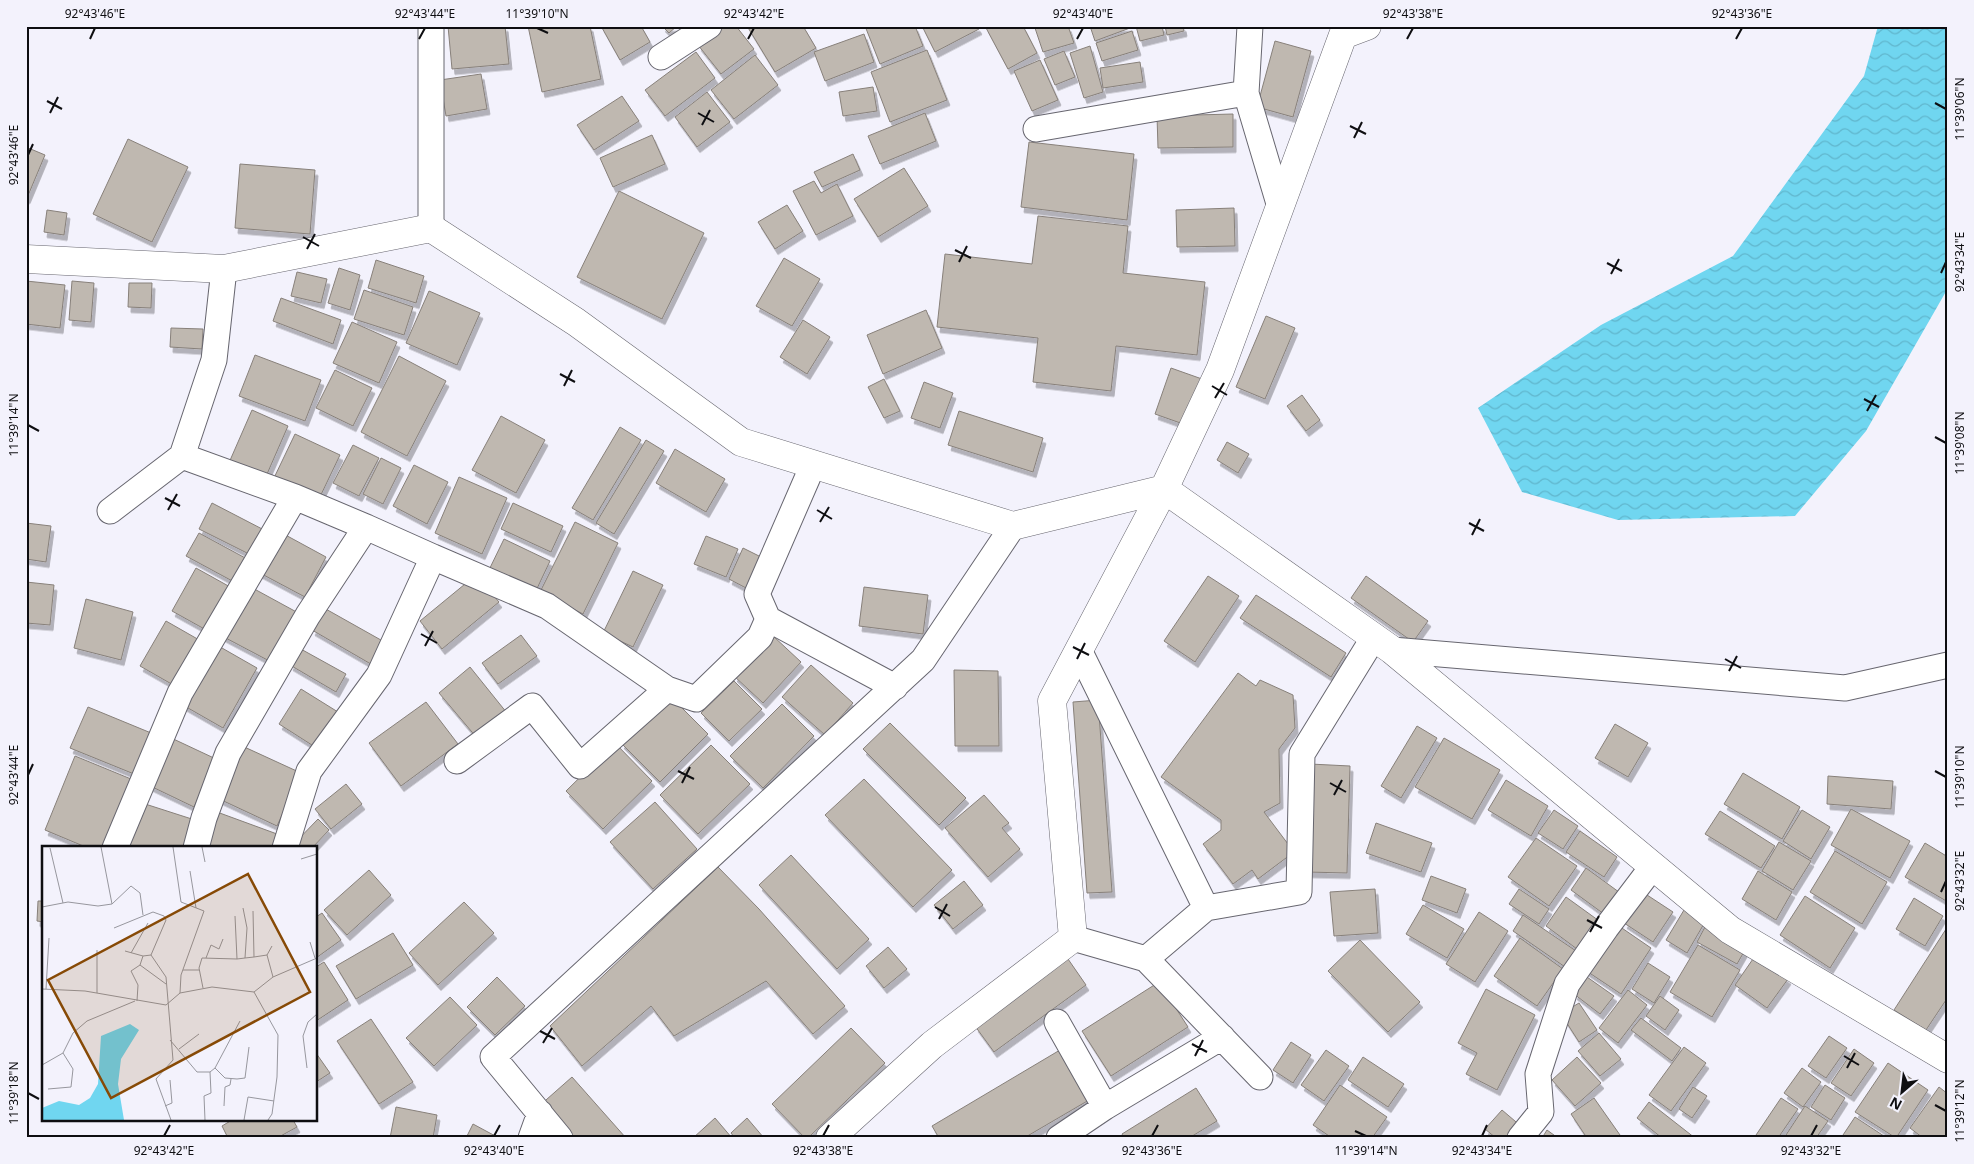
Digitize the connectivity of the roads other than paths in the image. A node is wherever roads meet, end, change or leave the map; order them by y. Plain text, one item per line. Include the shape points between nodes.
1 (431, 26) edge
2 (709, 26) edge
3 (1250, 26) edge
4 (1367, 26) edge
5 (661, 58) dead end
6 (1246, 93) junction
7 (1036, 129) dead end
8 (1280, 207) junction
9 (431, 228) junction
10 (26, 258) edge
11 (224, 269) junction
12 (182, 456) junction
13 (814, 465) junction
14 (1164, 489) junction
15 (295, 497) junction
16 (110, 511) dead end
17 (1013, 526) junction
18 (366, 527) junction
19 (433, 557) junction
20 (768, 619) junction
21 (1383, 644) junction
22 (1079, 650) junction
23 (1948, 666) edge
24 (895, 687) junction
25 (667, 689) junction
26 (457, 761) dead end
27 (116, 846) edge
28 (197, 846) edge
29 (286, 846) edge
30 (1653, 866) junction
31 (1206, 908) junction
32 (1073, 938) junction
33 (1146, 959) junction
34 (1057, 1022) dead end
35 (1222, 1037) junction
36 (1948, 1059) edge
37 (1260, 1078) dead end
38 (1105, 1107) junction
39 (540, 1113) junction
40 (531, 1138) edge
41 (560, 1138) edge
42 (830, 1138) edge
43 (1059, 1138) edge
44 (1520, 1138) edge

1 - 9 street
2 - 5 street
3 - 6 street
4 - 8 street via 1343,35
6 - 7 street
6 - 8 street
8 - 14 street via 1220,370
9 - 11 street
9 - 13 street via 576,322 741,442
10 - 11 street
11 - 12 street via 214,360
12 - 15 street
12 - 16 street
13 - 17 street
13 - 20 street via 757,594
14 - 17 street
14 - 21 street
14 - 22 street
15 - 18 street
15 - 27 street via 180,693
17 - 24 street via 924,660
18 - 19 street
18 - 28 street via 308,615 228,753
19 - 25 street via 547,606
19 - 29 street via 379,675 310,772
20 - 24 street
20 - 25 street via 760,637 696,699
21 - 23 street via 1845,688
21 - 30 street
21 - 31 street via 1302,754 1299,892
22 - 31 street
22 - 32 street via 1052,701
24 - 39 street via 493,1057
25 - 26 street via 580,766 532,706
30 - 36 street via 1730,930
30 - 44 street via 1567,984 1538,1074 1540,1112
31 - 33 street
32 - 33 street
32 - 42 street via 932,1045
33 - 35 street
34 - 38 street
35 - 37 street
35 - 38 street
38 - 43 street
39 - 40 street
39 - 41 street

